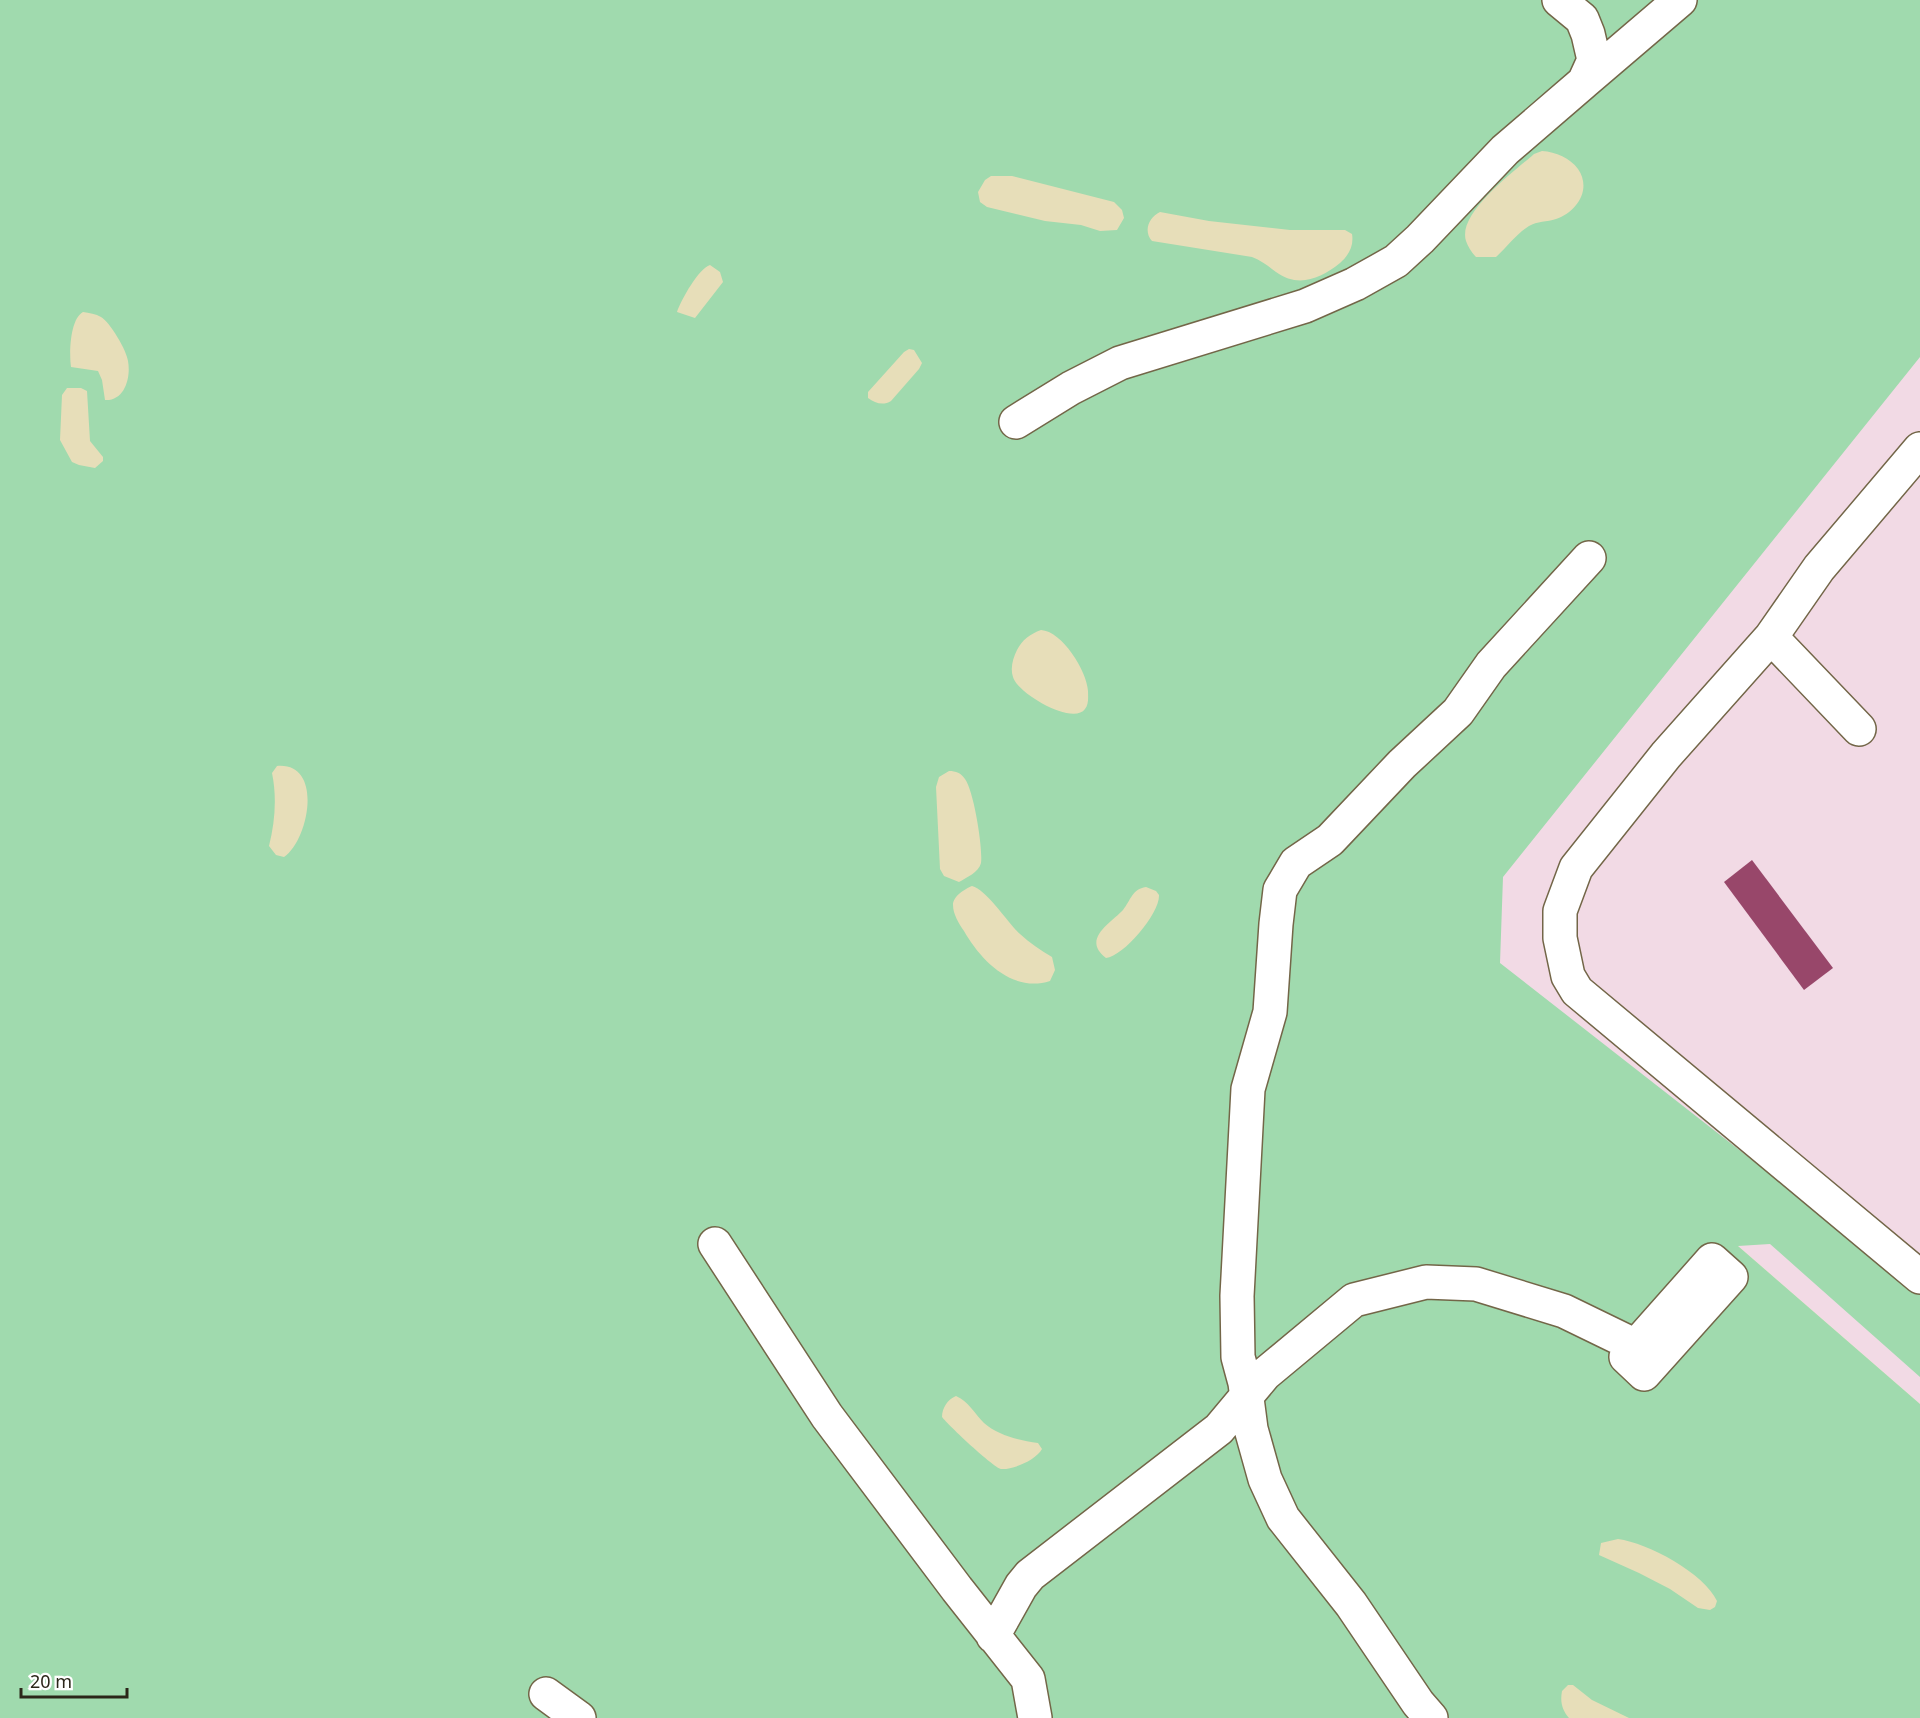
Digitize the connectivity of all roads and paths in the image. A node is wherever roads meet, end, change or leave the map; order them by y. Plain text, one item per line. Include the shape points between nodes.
1 (1559, 0) edge
2 (1680, 0) edge
3 (1584, 82) junction
4 (1016, 422) dead end
5 (1920, 449) edge
6 (1589, 558) dead end
7 (1771, 637) junction
8 (1859, 729) dead end
9 (715, 1244) dead end
10 (1920, 1277) edge
11 (1636, 1346) dead end
12 (1246, 1395) junction
13 (993, 1636) junction
14 (1028, 1679) junction
15 (546, 1694) dead end
16 (579, 1718) edge
17 (1035, 1718) edge
18 (1061, 1718) edge
19 (1431, 1718) edge

1 - 3 lane via 1582,19 1588,34 1594,60
2 - 3 lane
3 - 4 lane via 1506,150 1396,261 1305,306 1120,363
5 - 7 lane via 1819,568
6 - 12 lane via 1491,665 1458,712 1330,840 1296,863 1280,890 1270,1012 1248,1089 1237,1296 1238,1356
7 - 8 lane
7 - 10 lane via 1666,755 1576,868 1560,911 1560,938 1568,976 1577,991
9 - 13 lane via 827,1416
11 - 12 lane via 1564,1311 1476,1284 1426,1282 1354,1300 1265,1374
12 - 13 lane via 1219,1430 1030,1575
12 - 19 lane via 1265,1479 1283,1518 1351,1604
13 - 14 lane
14 - 17 lane
14 - 18 lane
15 - 16 lane

